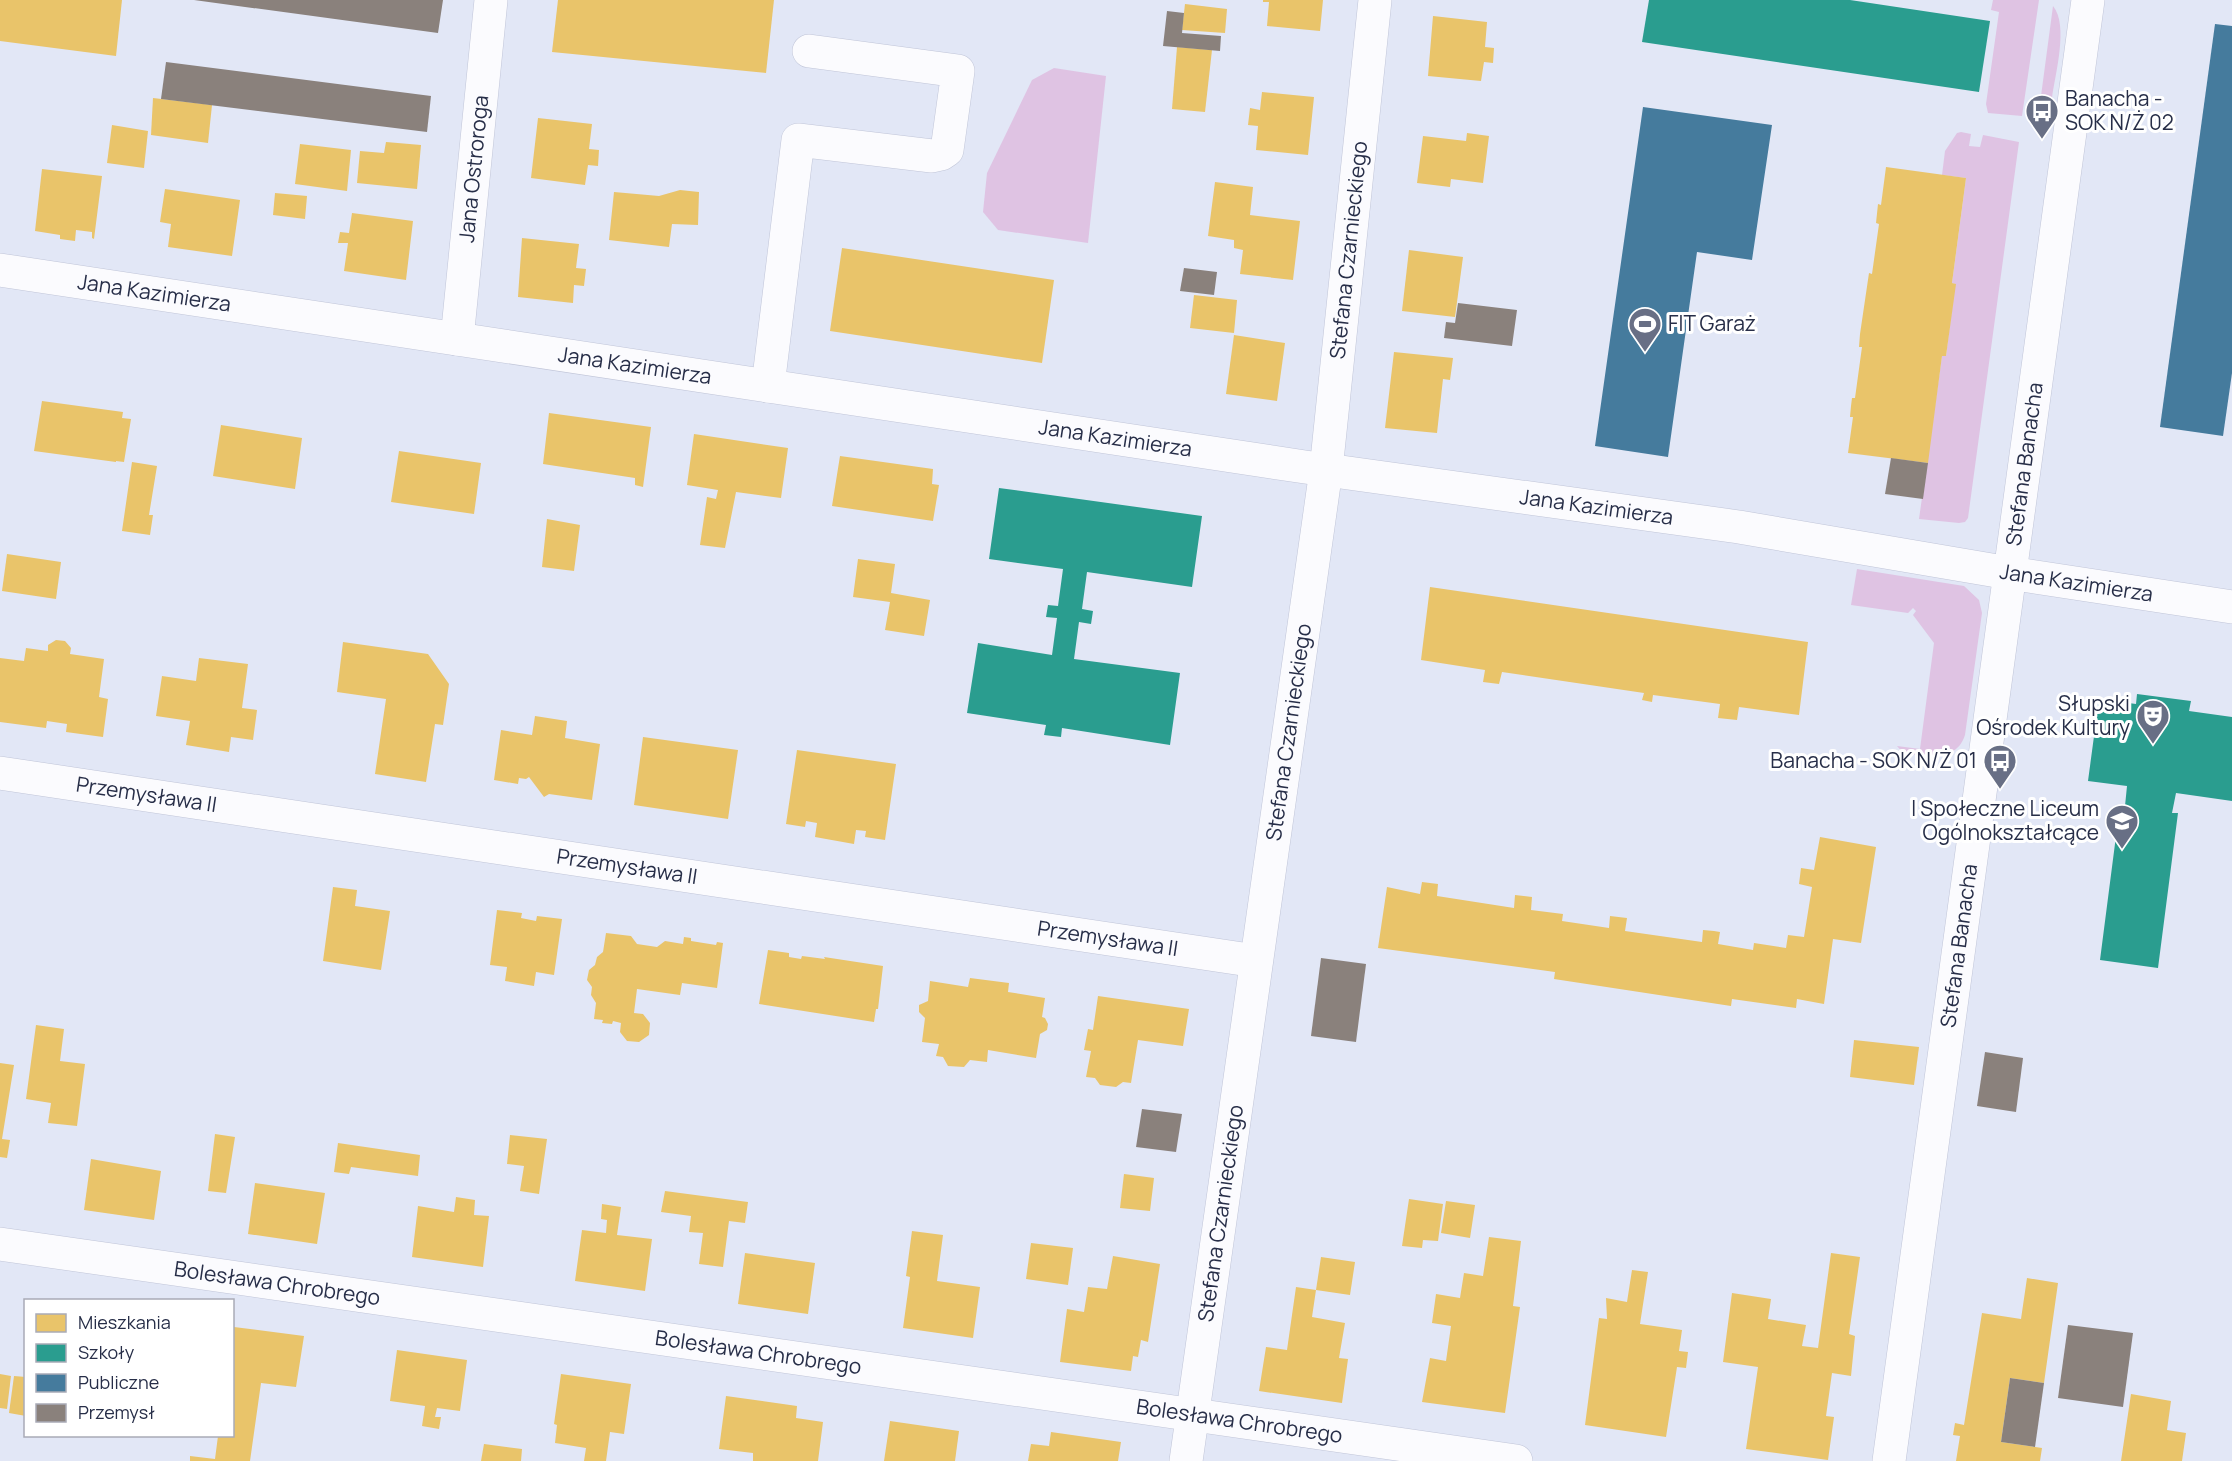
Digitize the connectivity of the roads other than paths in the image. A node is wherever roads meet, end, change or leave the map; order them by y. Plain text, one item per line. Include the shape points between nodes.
1 (490, 0) edge
2 (1375, 0) edge
3 (2088, 0) edge
4 (809, 51) dead end
5 (0, 270) edge
6 (457, 339) junction
7 (768, 386) junction
8 (1326, 470) junction
9 (2009, 573) junction
10 (2232, 607) edge
11 (0, 773) edge
12 (1256, 961) junction
13 (0, 1244) edge
14 (1192, 1414) junction
15 (1186, 1461) edge
16 (1516, 1461) edge
17 (1889, 1461) edge

1 - 6 street, Jana Ostroroga
2 - 8 street, Stefana Czarnieckiego
3 - 9 street, Stefana Banacha
4 - 7 street via 958,70 947,150 941,154 798,140
5 - 6 street, Jana Kazimierza
6 - 7 street, Jana Kazimierza
7 - 8 street, Jana Kazimierza
8 - 9 street, Jana Kazimierza via 1739,527
8 - 12 street, Stefana Czarnieckiego
9 - 10 street, Jana Kazimierza
9 - 17 street, Stefana Banacha
11 - 12 street, Przemysława II
12 - 14 street, Stefana Czarnieckiego
13 - 14 street, Bolesława Chrobrego
14 - 15 street, Stefana Czarnieckiego
14 - 16 street, Bolesława Chrobrego

